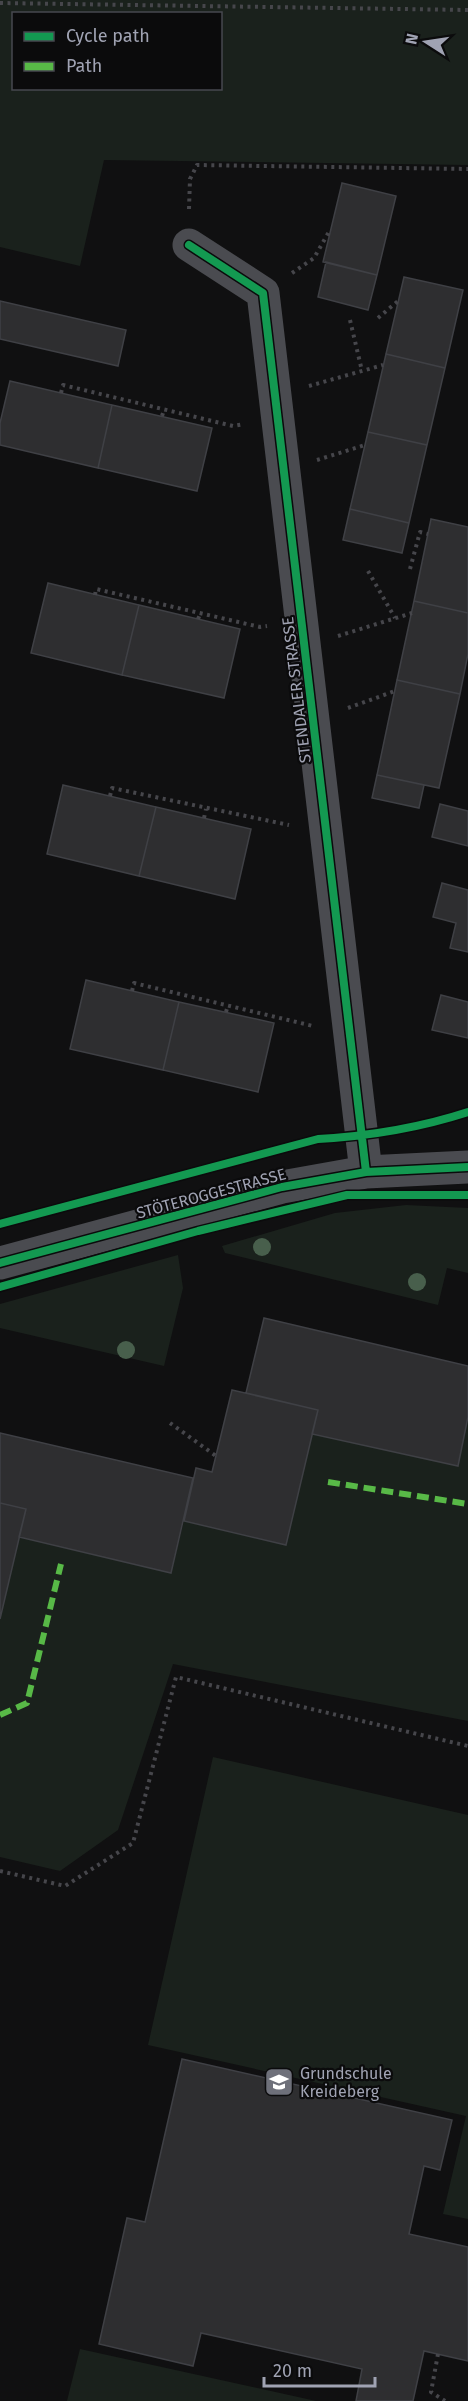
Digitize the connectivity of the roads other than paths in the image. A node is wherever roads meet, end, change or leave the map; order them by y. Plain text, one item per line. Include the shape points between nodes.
1 (189, 245) road end
2 (468, 1167) edge
3 (366, 1172) junction
4 (0, 1263) edge

1 - 3 street, STENDALER STRASSE via 263,293
2 - 3 street, STÖTEROGGESTRASSE
3 - 4 street, STÖTEROGGESTRASSE via 282,1187

